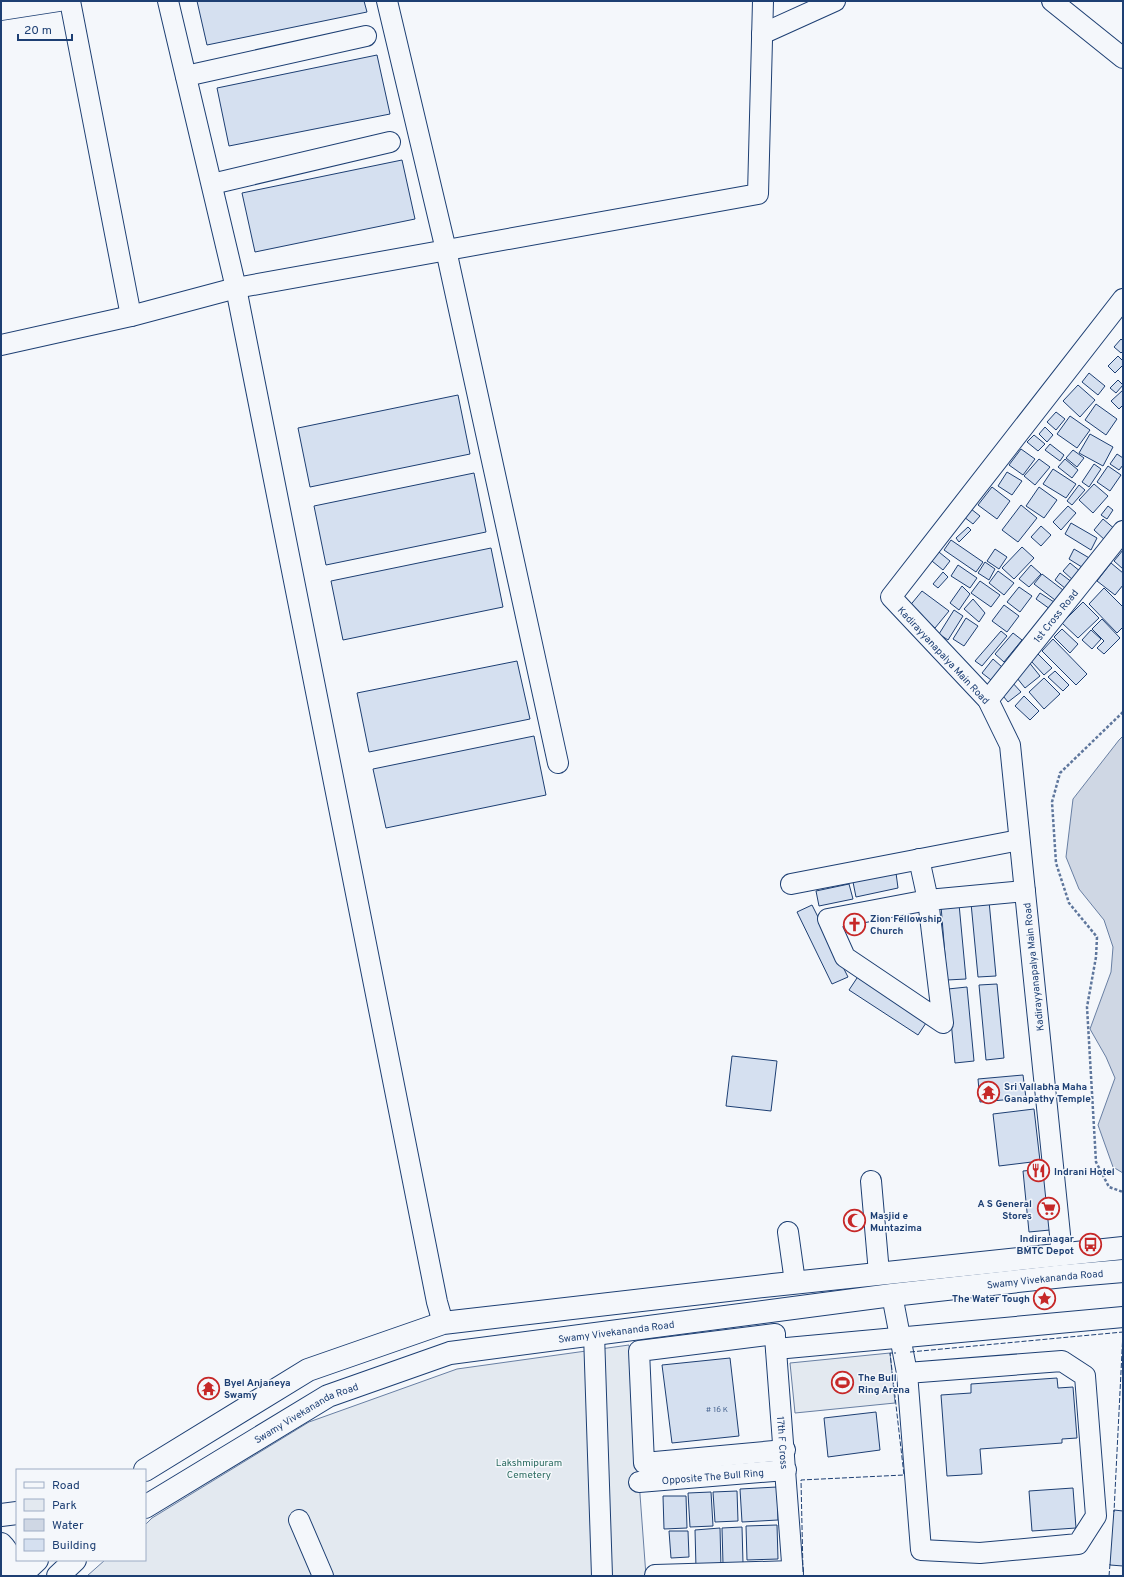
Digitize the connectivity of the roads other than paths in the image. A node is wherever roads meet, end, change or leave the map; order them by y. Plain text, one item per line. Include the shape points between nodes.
1 (59, 1) edge
2 (70, 1) edge
3 (168, 1) edge
4 (387, 1) edge
5 (763, 1) edge
6 (835, 1) edge
7 (1052, 1) edge
8 (1, 10) edge
9 (762, 34) junction
10 (366, 36) dead end
11 (1123, 58) edge
12 (186, 76) junction
13 (390, 142) dead end
14 (212, 184) junction
15 (446, 250) junction
16 (236, 288) junction
17 (1123, 299) edge
18 (131, 316) junction
19 (1, 345) edge
20 (1123, 531) edge
21 (988, 700) junction
22 (558, 763) dead end
23 (1019, 840) junction
24 (919, 859) junction
25 (791, 884) dead end
26 (1025, 892) junction
27 (928, 900) junction
28 (871, 1181) dead end
29 (788, 1232) dead end
30 (1123, 1248) edge
31 (1062, 1254) junction
32 (1123, 1271) edge
33 (879, 1273) junction
34 (794, 1282) junction
35 (892, 1295) junction
36 (774, 1310) junction
37 (1123, 1317) edge
38 (443, 1323) junction
39 (594, 1334) junction
40 (900, 1338) junction
41 (776, 1342) junction
42 (907, 1373) junction
43 (785, 1450) junction
44 (146, 1469) edge
45 (786, 1470) junction
46 (639, 1482) dead end
47 (146, 1506) edge
48 (16, 1513) edge
49 (1, 1515) edge
50 (299, 1520) dead end
51 (16, 1537) edge
52 (1, 1539) edge
53 (1, 1544) edge
54 (36, 1561) edge
55 (74, 1561) edge
56 (793, 1574) edge
57 (655, 1575) edge
58 (11, 1576) edge
59 (20, 1576) edge
60 (58, 1576) edge
61 (323, 1576) edge
62 (602, 1576) edge

1 - 8 street
2 - 18 street
3 - 12 street
4 - 15 street
5 - 9 street
6 - 9 street
7 - 11 street
9 - 15 street via 758,194
10 - 12 street
12 - 14 street
13 - 14 street
14 - 16 street
15 - 16 street
15 - 22 street
16 - 18 street
16 - 38 street via 435,1294
17 - 21 street, Kadirayyanapalya Main Road via 891,597
18 - 19 street
20 - 21 street, 1st Cross Road
21 - 23 street, Kadirayyanapalya Main Road via 1010,745
23 - 24 street
23 - 26 street, Kadirayyanapalya Main Road
24 - 25 street
24 - 27 street
26 - 27 street
26 - 31 street, Kadirayyanapalya Main Road
27 - 27 street via 828,919 846,958 943,1024
28 - 33 street
29 - 34 street
30 - 31 main road
31 - 33 main road
32 - 35 main road, Swamy Vivekananda Road
33 - 34 main road
34 - 38 main road
35 - 36 main road, Swamy Vivekananda Road
35 - 40 street
36 - 39 main road, Swamy Vivekananda Road
36 - 41 street, 17th F Cross
37 - 40 street
38 - 44 main road via 308,1370
39 - 47 main road, Swamy Vivekananda Road via 450,1352 328,1396
39 - 62 street
40 - 41 street
40 - 42 street
41 - 43 street, 17th F Cross
41 - 43 street via 639,1351 644,1463
42 - 42 street via 921,1550 980,1553 1078,1544 1096,1516 1085,1376 1062,1361
43 - 45 street, 17th F Cross
45 - 46 street, Opposite The Bull Ring
45 - 56 street, 17th F Cross
48 - 49 main road
50 - 61 street
51 - 52 main road
53 - 58 main road via 11,1560
54 - 59 main road
55 - 60 main road
56 - 57 street

